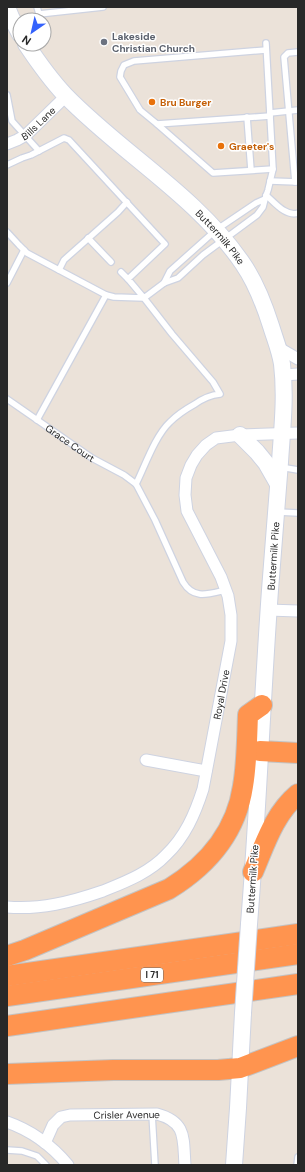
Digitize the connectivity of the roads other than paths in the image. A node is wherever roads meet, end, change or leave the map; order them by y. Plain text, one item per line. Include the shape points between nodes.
1 (7, 7) edge
2 (37, 7) edge
3 (103, 7) edge
4 (12, 19) edge
5 (266, 43) dead end
6 (266, 50) junction
7 (31, 52) edge
8 (298, 52) edge
9 (7, 94) edge
10 (66, 96) junction
11 (298, 110) edge
12 (289, 112) junction
13 (270, 115) junction
14 (247, 117) junction
15 (157, 124) junction
16 (26, 135) junction
17 (7, 144) edge
18 (39, 151) junction
19 (7, 165) edge
20 (273, 169) junction
21 (251, 170) junction
22 (270, 181) junction
23 (296, 182) edge
24 (266, 197) junction
25 (127, 202) junction
26 (298, 213) edge
27 (7, 232) edge
28 (220, 235) junction
29 (88, 238) junction
30 (24, 250) junction
31 (111, 262) dead end
32 (58, 270) junction
33 (121, 272) dead end
34 (128, 279) junction
35 (7, 283) edge
36 (164, 283) junction
37 (106, 295) junction
38 (144, 298) junction
39 (279, 348) junction
40 (298, 359) edge
41 (290, 374) edge
42 (7, 399) edge
43 (37, 420) junction
44 (298, 433) edge
45 (282, 434) junction
46 (240, 435) junction
47 (273, 466) junction
48 (298, 470) edge
49 (136, 484) junction
50 (276, 512) junction
51 (298, 513) edge
52 (226, 590) junction
53 (268, 610) junction
54 (298, 611) edge
55 (262, 706) junction
56 (260, 751) junction
57 (298, 753) edge
58 (146, 760) dead end
59 (206, 771) junction
60 (298, 794) edge
61 (253, 872) junction
62 (7, 907) edge
63 (298, 934) edge
64 (298, 954) edge
65 (7, 956) edge
66 (7, 976) edge
67 (298, 984) edge
68 (7, 996) edge
69 (7, 1026) edge
70 (298, 1046) edge
71 (240, 1068) junction
72 (7, 1074) edge
73 (152, 1113) junction
74 (7, 1122) edge
75 (45, 1143) junction
76 (7, 1150) edge
77 (298, 1157) edge
78 (46, 1165) edge
79 (68, 1165) edge
80 (155, 1165) edge
81 (185, 1165) edge
82 (234, 1165) edge
83 (297, 1165) edge

1 - 4 main road
2 - 3 lane via 39,14
5 - 6 lane
6 - 13 lane
6 - 15 lane via 134,61 124,65 120,78 140,110
7 - 10 main road, Buttermilk Pike
8 - 12 lane via 288,53 284,57
9 - 16 lane via 12,120
10 - 16 street, Bills Lane
10 - 28 main road, Buttermilk Pike via 193,207
11 - 12 lane
12 - 13 lane
12 - 23 lane
13 - 14 lane
13 - 20 lane
14 - 15 lane
14 - 21 lane
15 - 21 lane via 213,173
16 - 17 street, Bills Lane
16 - 18 lane
18 - 19 lane
18 - 25 lane via 64,138 69,140
20 - 21 lane
20 - 22 lane
22 - 23 lane
22 - 24 lane
24 - 26 lane via 288,213
24 - 28 lane
24 - 28 lane via 257,215
25 - 29 lane
25 - 34 lane via 165,244
27 - 30 lane
28 - 36 lane via 170,271
28 - 36 lane via 178,278
28 - 39 main road, Buttermilk Pike via 244,265 257,288
29 - 31 lane
29 - 32 lane via 64,260
30 - 32 lane
30 - 35 lane
32 - 37 lane
33 - 34 lane
34 - 38 lane
36 - 38 lane
37 - 38 lane via 114,298
37 - 43 lane
38 - 49 lane via 220,394 198,402 169,423 156,441
39 - 40 street
39 - 41 main road, Buttermilk Pike
41 - 45 main road, Buttermilk Pike via 283,400
42 - 43 lane, Grace Court
43 - 49 lane, Grace Court via 92,458
44 - 45 street, Royal Drive
45 - 46 street, Royal Drive
45 - 47 main road, Buttermilk Pike
46 - 47 main road
46 - 52 street, Royal Drive via 216,438 206,445 191,465 185,489 187,511 211,555
47 - 48 lane
47 - 50 main road, Buttermilk Pike via 278,484
49 - 52 lane via 186,587 197,594 206,595
50 - 51 lane
50 - 53 main road, Buttermilk Pike
52 - 59 street, Royal Drive via 231,615 231,641
53 - 54 street
53 - 55 main road, Buttermilk Pike
55 - 56 main road, Buttermilk Pike
55 - 65 highway via 248,715 243,785 237,813 223,840 198,868 169,889
56 - 57 highway
56 - 61 main road, Buttermilk Pike
58 - 59 street
59 - 62 street, Royal Drive via 199,801 189,825 166,855 143,874 119,885 64,903
60 - 61 highway via 280,813
61 - 71 main road, Buttermilk Pike, bridge
63 - 66 highway
64 - 68 highway, I 71
67 - 69 highway
70 - 71 highway
71 - 72 highway
71 - 82 main road, Buttermilk Pike
73 - 75 street, Crisler Avenue via 70,1114 61,1117 53,1125
73 - 80 lane
73 - 81 street, Crisler Avenue via 173,1120 181,1128
74 - 75 street
75 - 79 street
76 - 78 lane via 37,1156
77 - 83 lane

